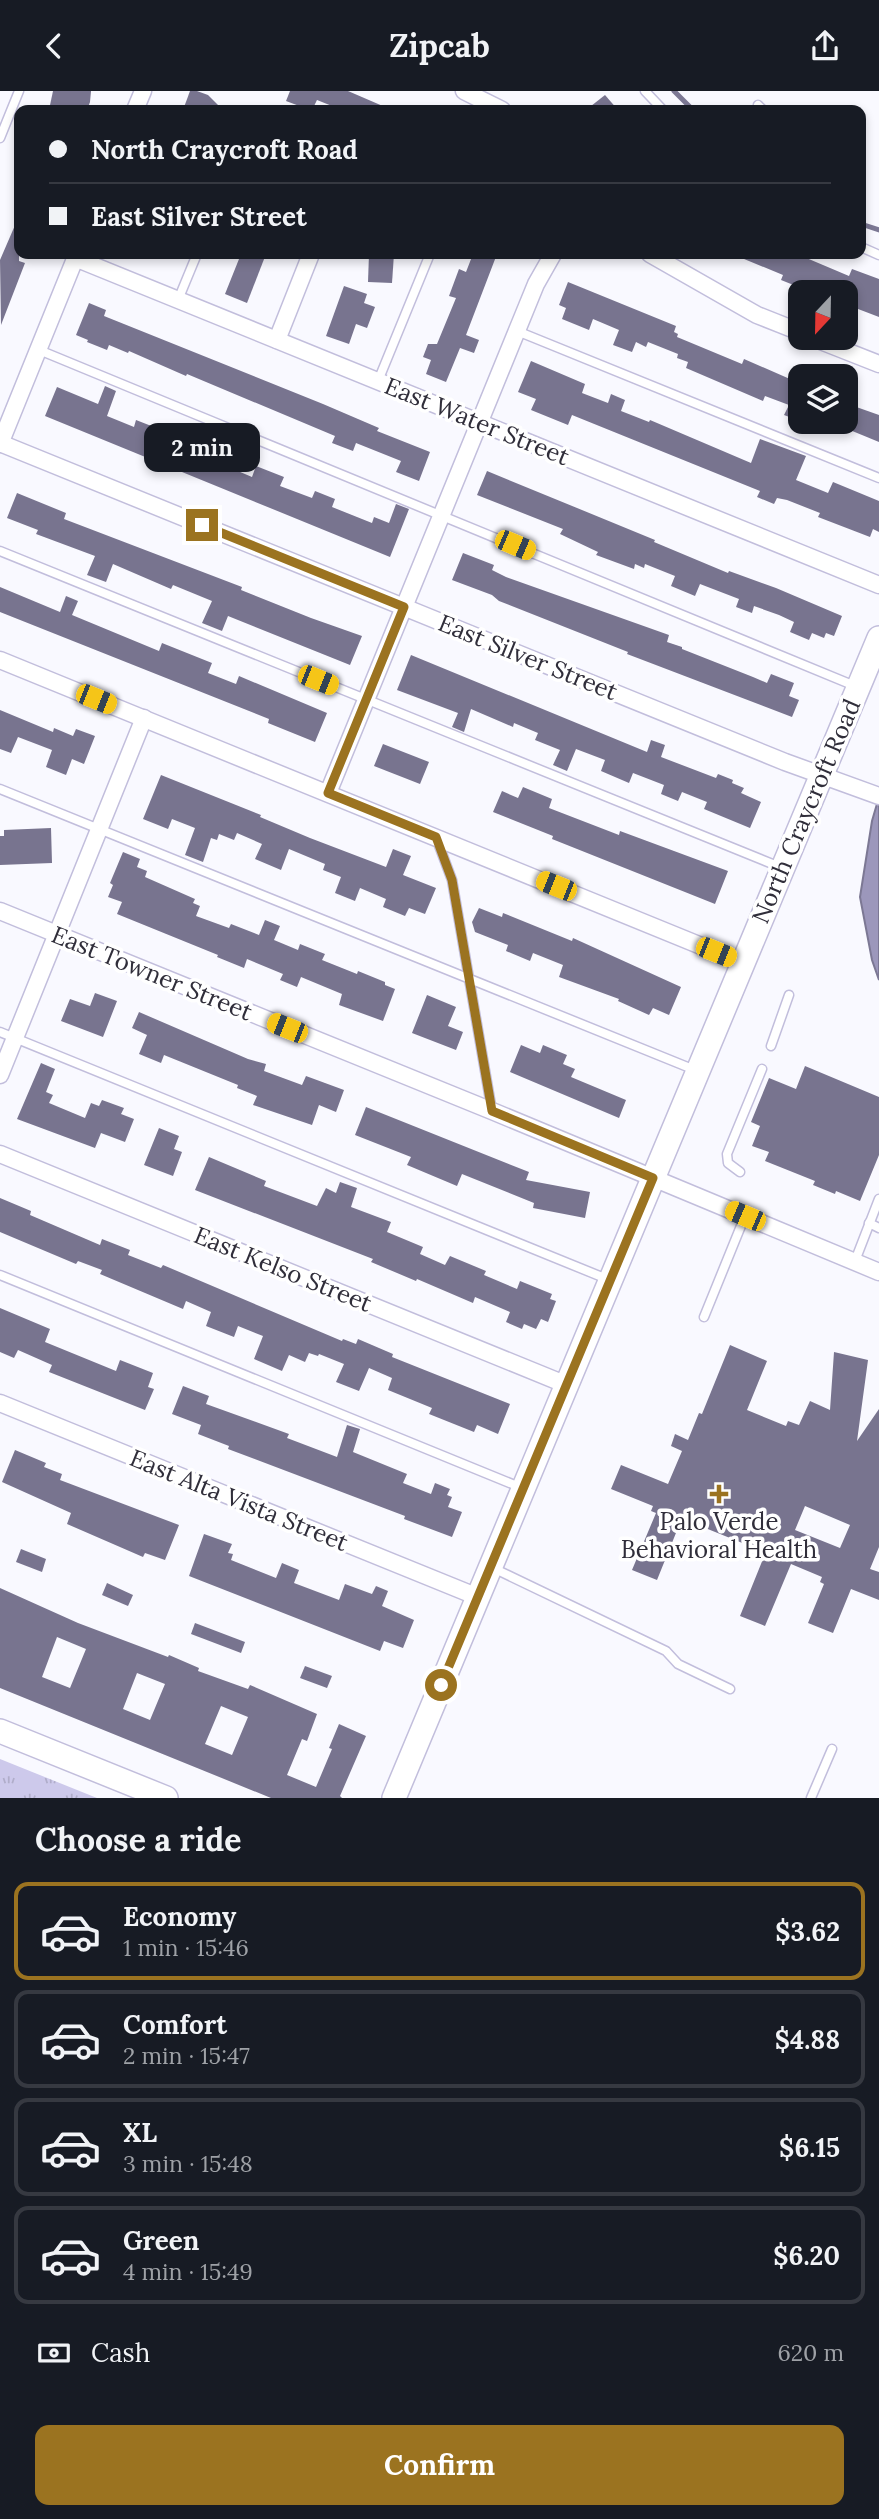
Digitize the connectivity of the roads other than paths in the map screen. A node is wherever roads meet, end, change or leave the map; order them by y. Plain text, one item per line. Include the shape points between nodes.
1 (19, 91) edge
2 (464, 91) edge
3 (645, 91) edge
4 (492, 105) edge
5 (658, 105) edge
6 (0, 138) edge
7 (75, 259) edge
8 (83, 259) edge
9 (195, 259) edge
10 (309, 259) edge
11 (428, 259) edge
12 (550, 259) edge
13 (659, 259) edge
14 (178, 300) junction
15 (788, 327) edge
16 (517, 331) junction
17 (277, 339) junction
18 (39, 350) junction
19 (843, 350) edge
20 (879, 364) edge
21 (378, 381) junction
22 (479, 422) junction
23 (0, 444) edge
24 (879, 478) edge
25 (442, 514) junction
26 (0, 551) edge
27 (879, 585) edge
28 (404, 607) junction
29 (879, 638) edge
30 (0, 660) edge
31 (858, 687) junction
32 (367, 700) junction
33 (144, 718) junction
34 (822, 775) junction
35 (0, 789) edge
36 (328, 793) junction
37 (879, 796) edge
38 (99, 829) junction
39 (436, 837) junction
40 (783, 868) junction
41 (0, 911) edge
42 (56, 934) junction
43 (743, 963) junction
44 (470, 979) junction
45 (789, 995) dead end
46 (7, 1035) edge
47 (772, 1046) dead end
48 (762, 1069) dead end
49 (698, 1072) junction
50 (0, 1075) edge
51 (492, 1111) junction
52 (0, 1154) edge
53 (740, 1172) dead end
54 (653, 1178) junction
55 (879, 1199) edge
56 (745, 1216) junction
57 (869, 1223) junction
58 (879, 1228) edge
59 (855, 1261) junction
60 (879, 1272) edge
61 (0, 1275) edge
62 (610, 1280) junction
63 (704, 1317) dead end
64 (567, 1385) junction
65 (0, 1403) edge
66 (523, 1489) junction
67 (491, 1566) junction
68 (478, 1597) junction
69 (730, 1689) dead end
70 (0, 1731) edge
71 (832, 1749) dead end
72 (166, 1798) edge
73 (394, 1798) edge
74 (811, 1798) edge

1 - 6 lane
2 - 4 street
3 - 5 lane
7 - 18 street
8 - 14 street, East Water Street
9 - 14 lane
10 - 17 street
11 - 21 lane
12 - 16 street
13 - 15 street via 757,315
14 - 17 street, East Water Street
16 - 22 street
16 - 24 lane
17 - 21 street, East Water Street
18 - 23 street
18 - 25 lane
19 - 20 street
21 - 22 street, East Water Street
22 - 25 street
22 - 27 street, East Water Street
23 - 28 street, East Silver Street
25 - 28 street
25 - 31 lane
26 - 32 lane
28 - 32 street
28 - 34 street, East Silver Street
29 - 31 main road, North Craycroft Road
30 - 33 street
31 - 34 main road, North Craycroft Road
32 - 36 street
32 - 40 lane
33 - 36 street
33 - 38 street
34 - 37 street, East Silver Street
34 - 40 main road, North Craycroft Road
35 - 38 lane
36 - 39 street
38 - 42 street
38 - 44 lane
39 - 43 street
39 - 44 lane via 452,880
40 - 43 main road, North Craycroft Road
41 - 42 street, East Towner Street
42 - 46 street
42 - 51 street, East Towner Street
43 - 49 main road, North Craycroft Road
44 - 49 lane
44 - 51 lane
45 - 47 lane
46 - 50 street
46 - 62 lane
48 - 53 lane via 727,1154 728,1163
49 - 54 main road, North Craycroft Road
51 - 54 street, East Towner Street
52 - 64 street, East Kelso Street
54 - 56 street, East Towner Street
54 - 62 main road, North Craycroft Road
55 - 57 lane
56 - 59 street, East Towner Street
56 - 63 lane
57 - 58 lane
57 - 59 lane
59 - 60 street, East Towner Street
61 - 66 lane
62 - 64 main road, North Craycroft Road
64 - 66 main road, North Craycroft Road
65 - 68 street, East Alta Vista Street
66 - 67 main road, North Craycroft Road
67 - 68 main road, North Craycroft Road
67 - 69 lane via 666,1651 678,1664
68 - 73 main road, North Craycroft Road
70 - 72 main road
71 - 74 lane

